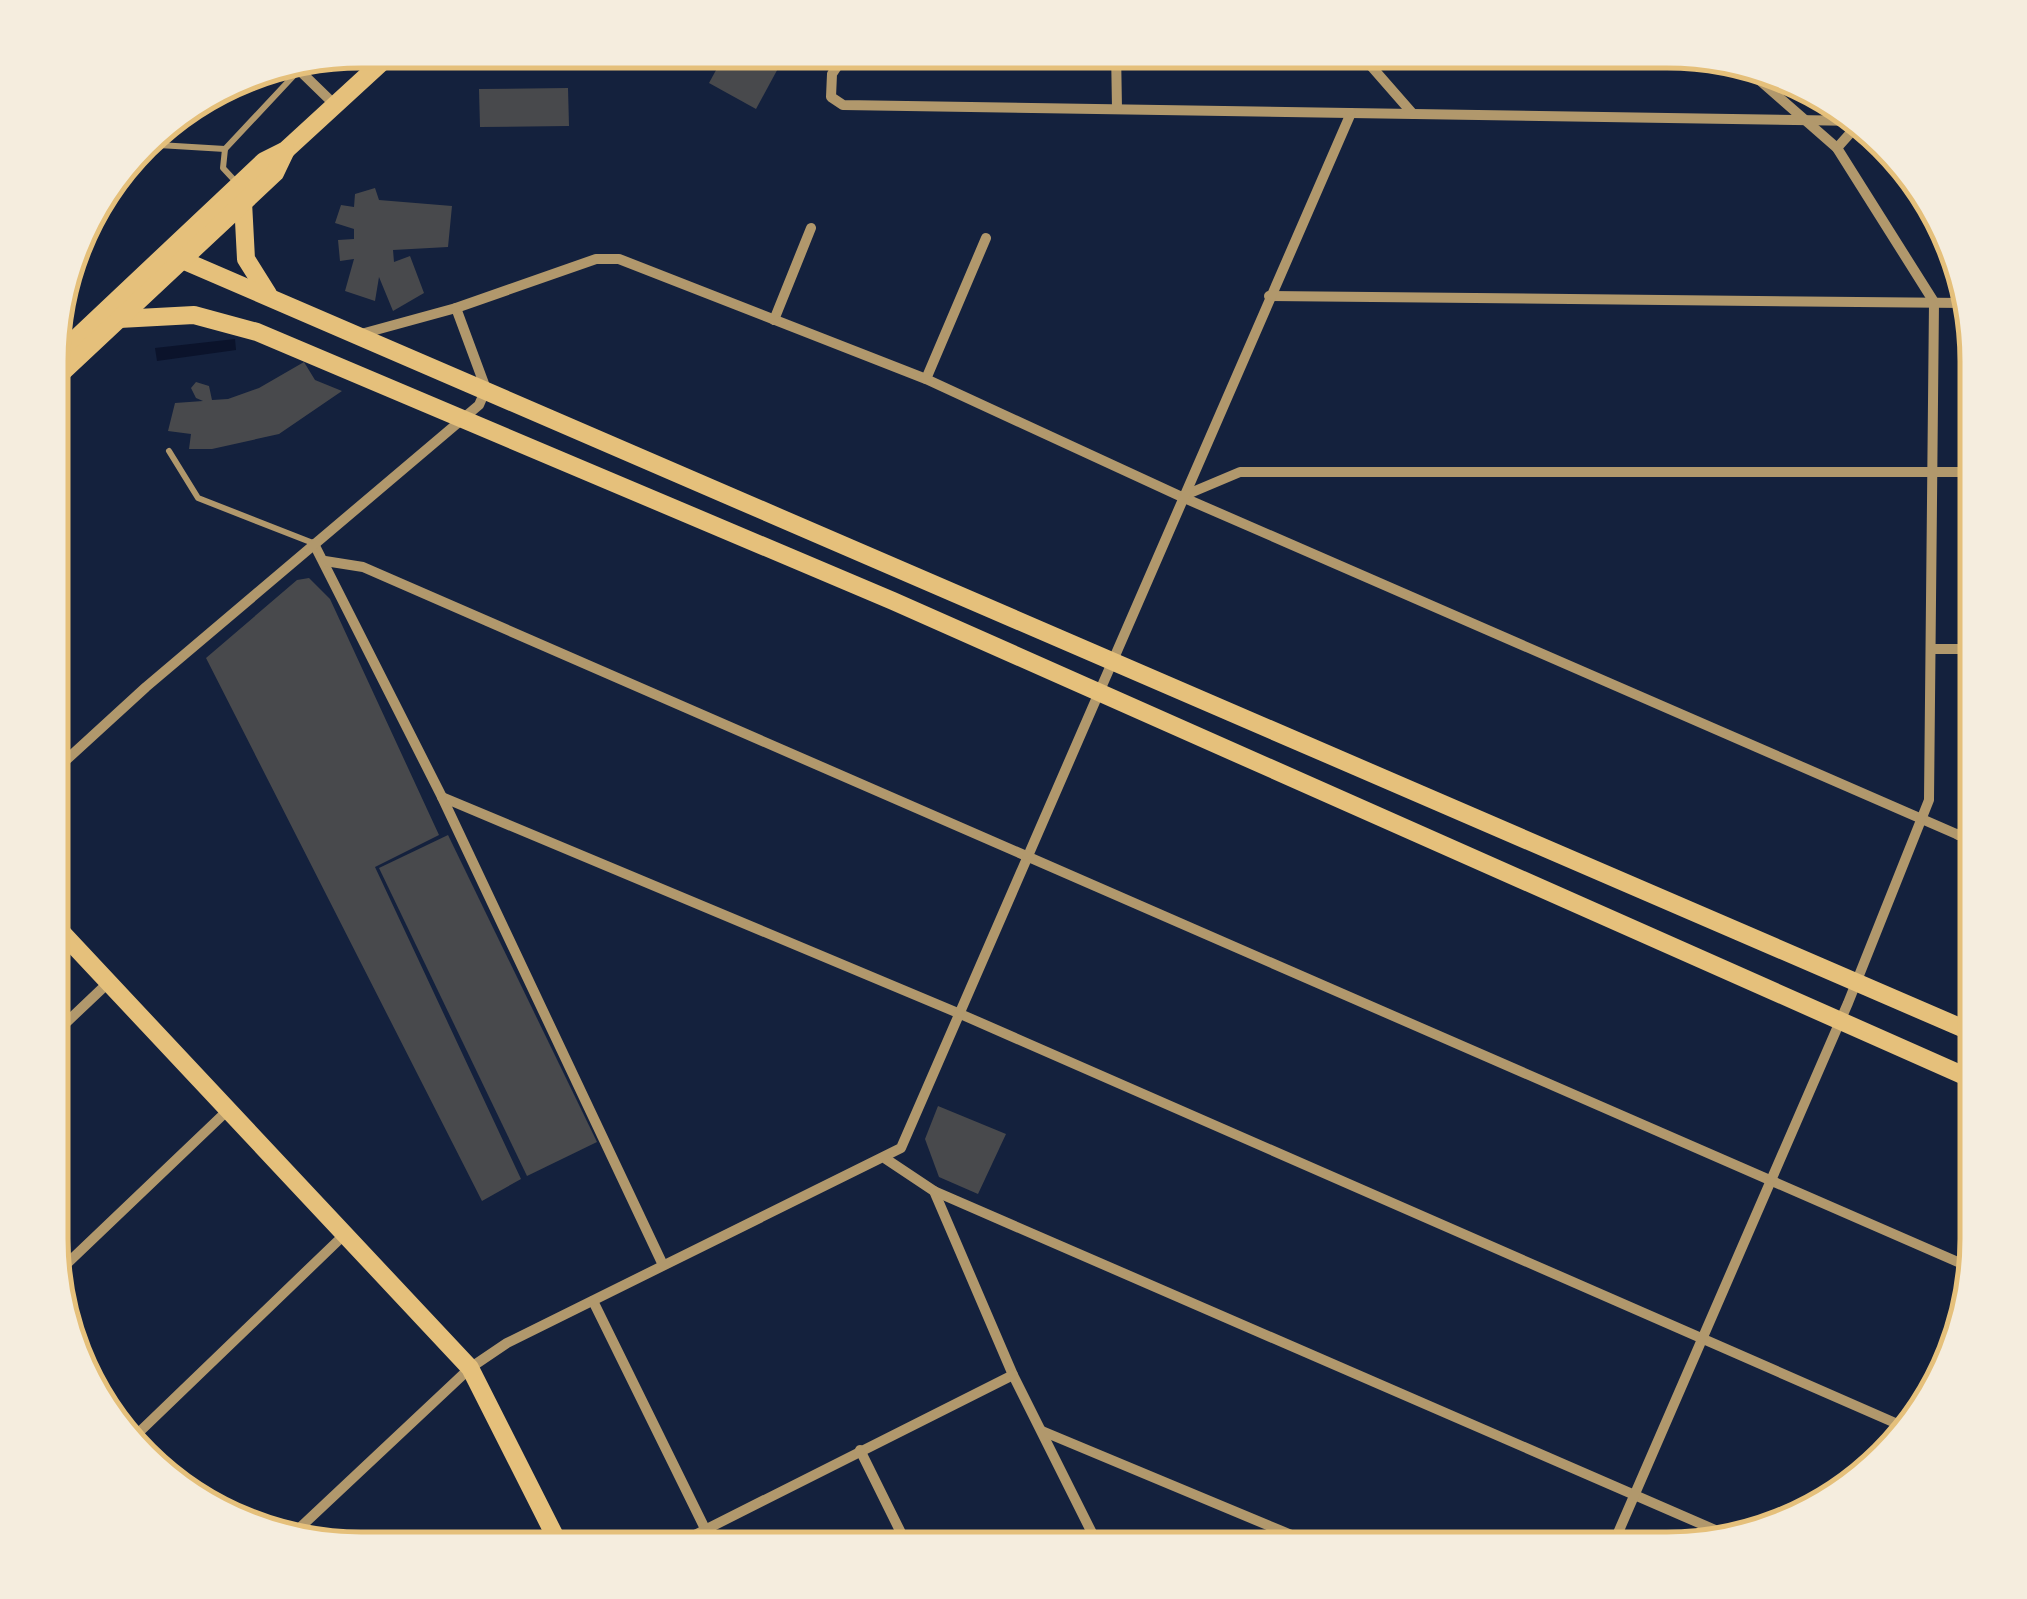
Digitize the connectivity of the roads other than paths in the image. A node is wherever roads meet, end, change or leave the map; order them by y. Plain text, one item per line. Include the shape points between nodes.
1 (375, 68) edge
2 (839, 68) edge
3 (1116, 68) edge
4 (1373, 68) edge
5 (306, 73) edge
6 (286, 77) edge
7 (1759, 82) edge
8 (336, 105) junction
9 (1117, 109) junction
10 (1351, 113) junction
11 (1413, 114) junction
12 (1810, 120) junction
13 (1834, 120) edge
14 (1850, 132) edge
15 (161, 145) edge
16 (1836, 148) junction
17 (225, 149) junction
18 (241, 194) junction
19 (811, 228) dead end
20 (986, 238) dead end
21 (174, 256) junction
22 (1269, 296) junction
23 (271, 298) junction
24 (1934, 302) junction
25 (1954, 303) edge
26 (456, 308) junction
27 (119, 319) junction
28 (774, 320) junction
29 (360, 335) junction
30 (69, 346) edge
31 (68, 366) edge
32 (926, 380) junction
33 (486, 389) junction
34 (465, 420) junction
35 (169, 451) dead end
36 (1934, 471) junction
37 (1960, 472) edge
38 (1182, 496) junction
39 (314, 544) junction
40 (325, 561) junction
41 (1932, 649) junction
42 (1960, 649) edge
43 (1112, 662) junction
44 (1096, 694) junction
45 (68, 759) edge
46 (442, 797) junction
47 (1924, 820) junction
48 (1958, 835) edge
49 (1026, 857) junction
50 (68, 938) edge
51 (108, 982) junction
52 (1857, 982) junction
53 (958, 1013) junction
54 (68, 1021) edge
55 (1840, 1022) junction
56 (1959, 1027) edge
57 (1959, 1074) edge
58 (228, 1110) junction
59 (886, 1159) junction
60 (1771, 1181) junction
61 (934, 1191) junction
62 (345, 1234) junction
63 (69, 1262) edge
64 (1958, 1262) edge
65 (663, 1265) junction
66 (593, 1301) junction
67 (1700, 1338) junction
68 (470, 1368) junction
69 (1012, 1375) junction
70 (1894, 1423) edge
71 (1042, 1431) junction
72 (140, 1432) edge
73 (860, 1450) junction
74 (1634, 1495) junction
75 (301, 1526) edge
76 (1710, 1528) edge
77 (706, 1529) junction
78 (552, 1531) edge
79 (701, 1531) edge
80 (901, 1531) edge
81 (1091, 1532) edge
82 (1284, 1532) edge
83 (1618, 1532) edge

1 - 8 main road
2 - 9 street via 830,85 843,106
3 - 9 street
4 - 11 street
5 - 8 street
6 - 17 lane
7 - 12 street
8 - 18 main road via 264,162
9 - 10 street
10 - 11 street
10 - 22 street
11 - 12 street
12 - 13 street
12 - 16 street
14 - 16 street
15 - 17 lane
16 - 24 street
17 - 18 lane via 222,168
18 - 21 main road
18 - 23 main road via 246,260
19 - 28 street
20 - 32 street
21 - 23 main road
21 - 27 main road
21 - 30 main road
22 - 24 street
22 - 38 street
23 - 29 main road
24 - 25 street
24 - 36 street
26 - 28 street via 606,257
26 - 29 street
26 - 33 street
27 - 31 main road
27 - 34 main road via 194,315 237,324
28 - 32 street
29 - 33 main road
32 - 38 street
33 - 34 street
33 - 43 main road
34 - 39 street
34 - 44 main road
35 - 39 lane via 198,498
36 - 37 street
36 - 38 street via 1240,472
36 - 41 street
38 - 43 street
38 - 47 street
39 - 40 street
39 - 45 street
40 - 46 street
40 - 49 street via 364,567
41 - 42 street
41 - 47 street
43 - 44 street
43 - 52 main road
44 - 49 street
44 - 55 main road
46 - 53 street
46 - 65 street
47 - 48 street
47 - 52 street
49 - 53 street
49 - 60 street
50 - 51 main road
51 - 54 street
51 - 58 main road
52 - 55 street
52 - 56 main road
53 - 59 street via 907,1138
53 - 67 street
55 - 57 main road
55 - 60 street
58 - 62 main road
58 - 63 street
59 - 61 street
59 - 65 street
60 - 64 street
60 - 67 street
61 - 69 street
61 - 74 street
62 - 68 main road
62 - 72 street
65 - 66 street
66 - 68 street
66 - 77 street
67 - 70 street
67 - 74 street
68 - 75 street
68 - 78 main road
69 - 71 street
69 - 73 street
71 - 81 street
71 - 82 street
73 - 77 street
73 - 80 street
74 - 76 street
74 - 83 street
77 - 79 street

